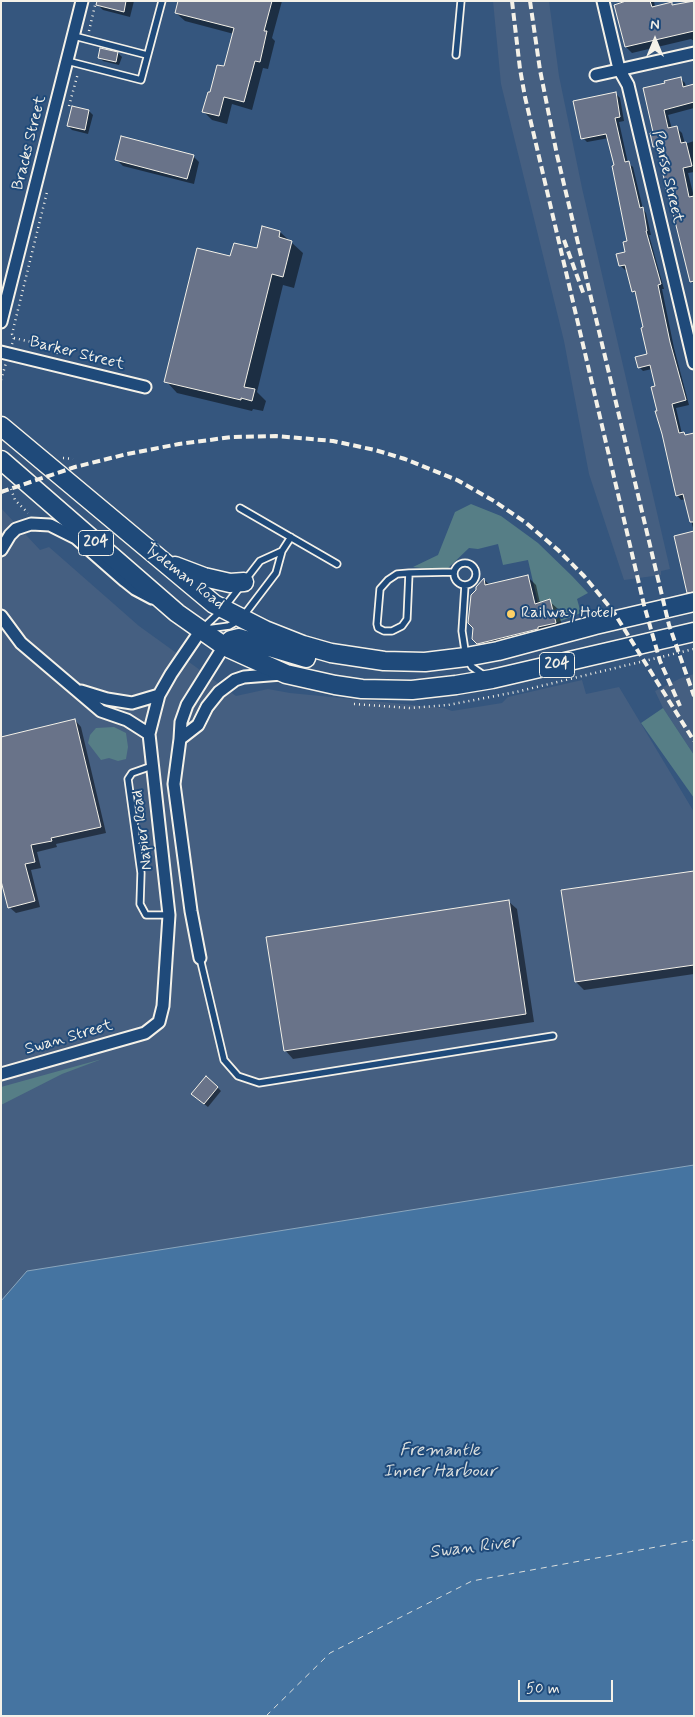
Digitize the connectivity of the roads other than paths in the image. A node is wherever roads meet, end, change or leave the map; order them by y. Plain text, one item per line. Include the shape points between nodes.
1 (82, 1) edge
2 (162, 1) edge
3 (461, 1) edge
4 (603, 1) edge
5 (74, 36) junction
6 (694, 53) edge
7 (148, 55) junction
8 (456, 55) dead end
9 (67, 61) junction
10 (619, 69) junction
11 (596, 75) dead end
12 (1, 322) edge
13 (5, 353) edge
14 (694, 362) edge
15 (145, 387) dead end
16 (1, 426) edge
17 (1, 460) edge
18 (240, 508) dead end
19 (291, 537) junction
20 (1, 550) edge
21 (282, 551) junction
22 (162, 562) junction
23 (337, 564) dead end
24 (454, 572) junction
25 (409, 574) junction
26 (244, 582) junction
27 (465, 584) junction
28 (694, 602) edge
29 (165, 603) junction
30 (223, 609) junction
31 (1, 616) edge
32 (241, 619) junction
33 (201, 630) junction
34 (694, 632) edge
35 (224, 646) junction
36 (466, 658) junction
37 (362, 659) junction
38 (286, 674) junction
39 (492, 679) junction
40 (75, 690) junction
41 (159, 695) junction
42 (149, 734) junction
43 (180, 739) junction
44 (152, 766) junction
45 (191, 911) junction
46 (168, 915) junction
47 (200, 958) joint
48 (145, 1033) joint
49 (553, 1036) dead end
50 (1, 1074) edge

1 - 5 street, Bracks Street
2 - 7 lane
3 - 8 lane
4 - 10 street, Pearse Street
5 - 7 lane
5 - 9 street, Bracks Street
6 - 10 street
7 - 9 lane via 141,80
9 - 12 street, Bracks Street
10 - 11 street
10 - 14 street, Pearse Street via 628,85
13 - 15 street, Barker Street
16 - 22 main road, Tydeman Road / 204
17 - 29 main road, Tydeman Road / 204
18 - 19 lane
19 - 21 lane
19 - 23 lane
20 - 29 street via 16,529 31,524 50,525 76,538 135,589
21 - 26 lane via 260,561
21 - 32 lane via 276,573
22 - 26 main road via 204,577 230,583
22 - 30 main road, Tydeman Road / 204 via 202,596
24 - 25 lane
24 - 27 lane via 456,581
24 - 27 lane via 464,562 473,567 475,576 472,582
25 - 25 lane via 407,618 402,626 392,631 378,628 380,589 397,574
26 - 30 lane
27 - 36 lane via 462,631
28 - 36 main road, Tydeman Road / 204
29 - 33 main road, Tydeman Road / 204
30 - 32 main road, Tydeman Road / 204
30 - 33 lane
31 - 40 street via 21,643
32 - 33 lane via 229,626
32 - 37 main road, Tydeman Road / 204 via 303,645
33 - 35 main road, Tydeman Road / 204
33 - 41 street, Napier Road
34 - 39 main road, Tydeman Road / 204
35 - 37 main road via 239,638 318,662
35 - 38 main road, Tydeman Road / 204
35 - 43 street via 187,705
36 - 37 main road, Tydeman Road / 204 via 424,662
36 - 39 lane via 472,667
38 - 39 main road, Tydeman Road / 204 via 335,685 386,690 421,689
38 - 43 street via 235,680 218,692 198,725
40 - 41 street via 132,702
40 - 42 street via 101,711 128,720
41 - 42 street, Napier Road
42 - 44 street, Napier Road
43 - 45 street via 174,784
44 - 46 street, Napier Road
44 - 46 lane via 132,773 128,780 141,872 140,904 146,915
45 - 46 street
45 - 47 street
46 - 48 street, Napier Road via 163,1006 159,1022
47 - 49 lane via 224,1060 238,1076 259,1082
48 - 50 street, Swan Street

